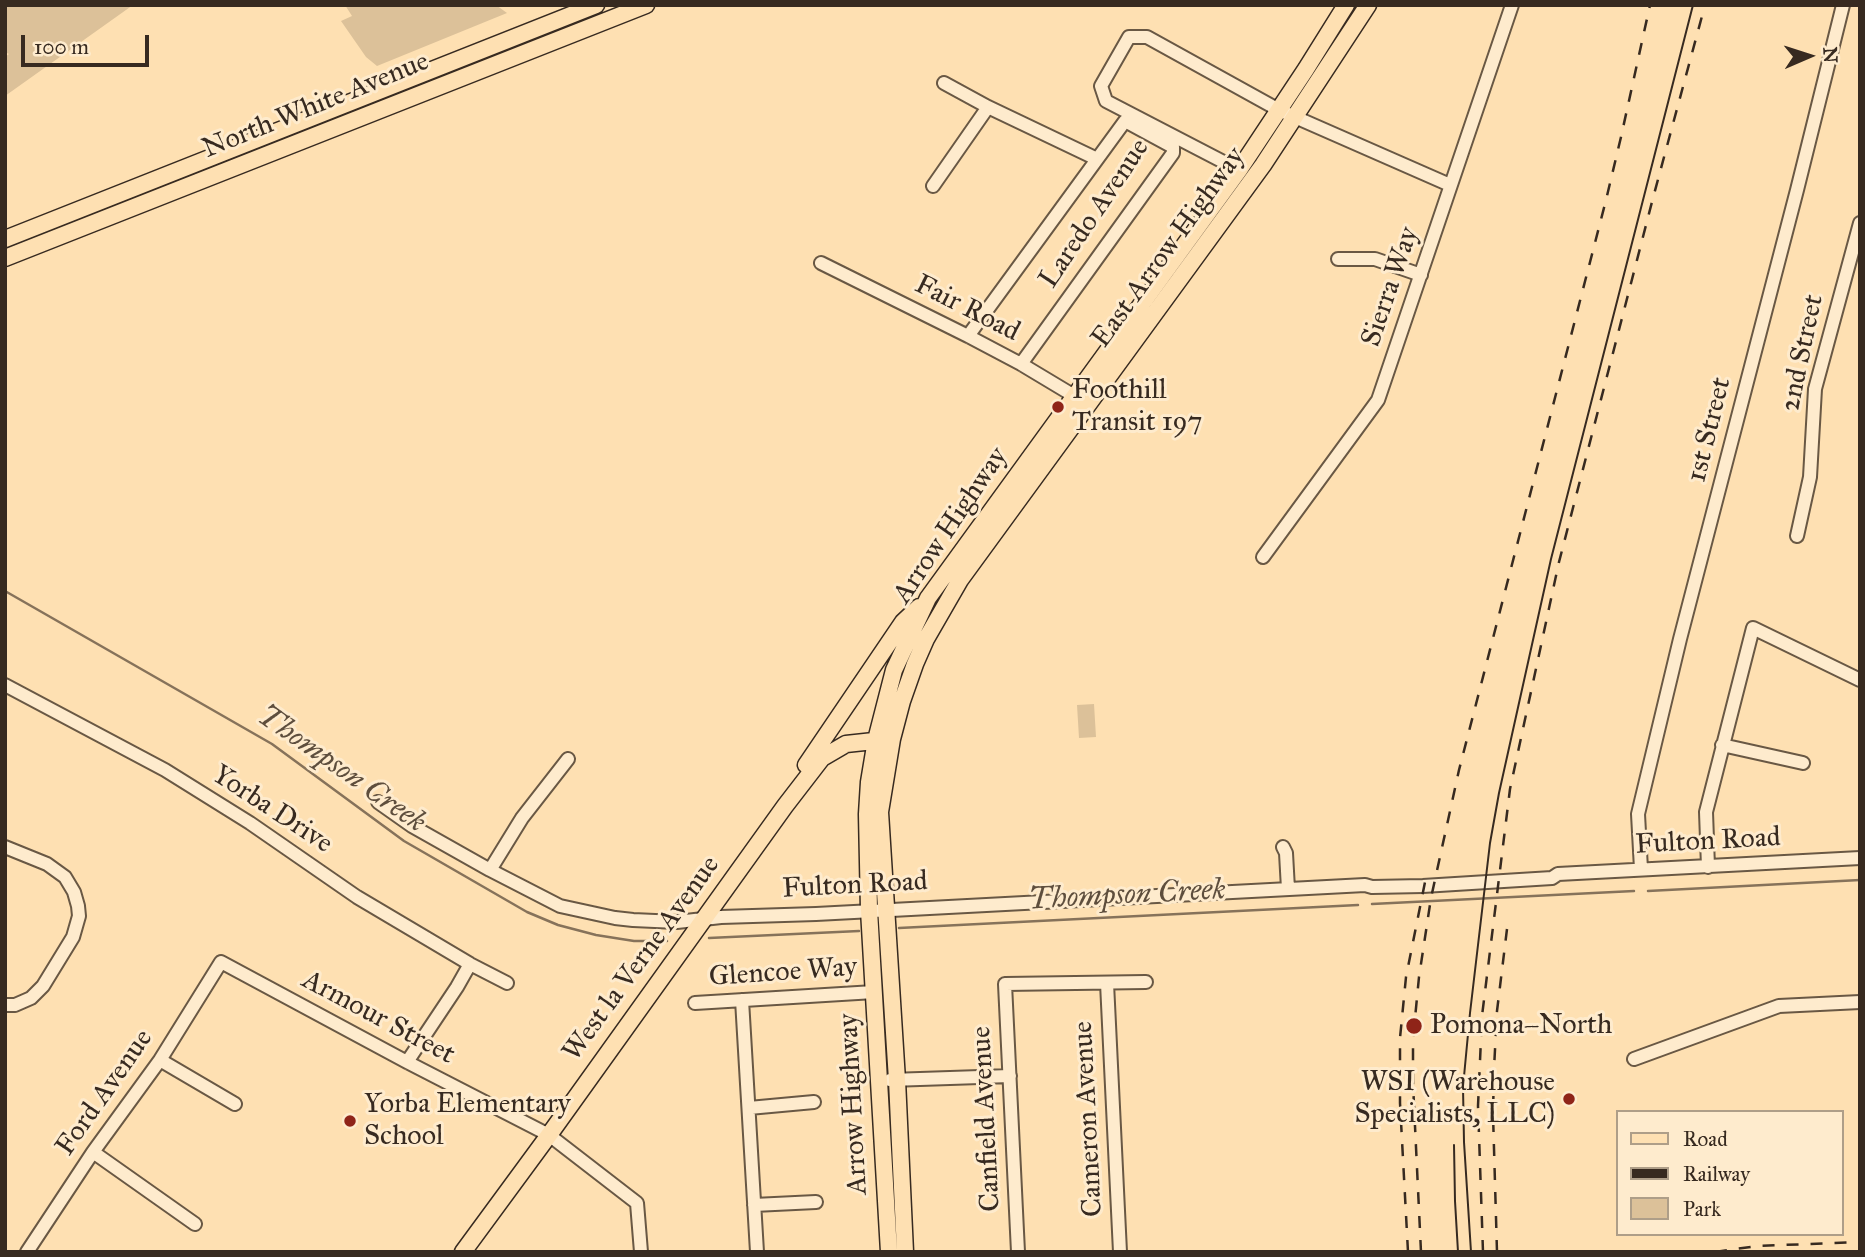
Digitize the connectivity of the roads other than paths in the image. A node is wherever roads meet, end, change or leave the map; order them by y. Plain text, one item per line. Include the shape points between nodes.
1 (596, 5) edge
2 (646, 5) edge
3 (1346, 5) edge
4 (1368, 5) edge
5 (1512, 5) edge
6 (1843, 5) edge
7 (944, 83) dead end
8 (988, 107) junction
9 (1279, 110) junction
10 (1294, 117) junction
11 (1097, 159) junction
12 (1239, 170) junction
13 (1450, 184) junction
14 (933, 186) dead end
15 (1859, 230) edge
16 (5, 239) edge
17 (5, 258) edge
18 (1338, 259) dead end
19 (821, 263) dead end
20 (1421, 275) junction
21 (968, 336) junction
22 (1021, 364) junction
23 (1081, 400) junction
24 (1797, 536) dead end
25 (1263, 557) dead end
26 (928, 598) junction
27 (943, 607) junction
28 (1860, 680) edge
29 (5, 685) edge
30 (884, 740) junction
31 (1722, 745) junction
32 (568, 759) dead end
33 (1803, 763) dead end
34 (378, 802) dead end
35 (785, 806) junction
36 (5, 847) edge
37 (1283, 847) dead end
38 (1860, 858) edge
39 (1708, 867) junction
40 (1640, 869) junction
41 (490, 870) junction
42 (1288, 889) junction
43 (886, 909) junction
44 (869, 910) junction
45 (704, 918) junction
46 (222, 962) joint
47 (470, 964) junction
48 (1146, 982) dead end
49 (507, 983) dead end
50 (1107, 983) junction
51 (874, 992) junction
52 (742, 1000) junction
53 (1860, 1002) edge
54 (695, 1003) dead end
55 (5, 1005) edge
56 (160, 1059) junction
57 (1634, 1059) dead end
58 (407, 1062) junction
59 (1010, 1076) junction
60 (897, 1080) junction
61 (880, 1081) junction
62 (814, 1102) dead end
63 (235, 1104) dead end
64 (748, 1108) junction
65 (549, 1135) junction
66 (93, 1153) junction
67 (816, 1202) dead end
68 (754, 1205) junction
69 (195, 1224) dead end
70 (28, 1251) edge
71 (463, 1252) edge
72 (641, 1252) edge
73 (757, 1252) edge
74 (889, 1252) edge
75 (905, 1252) edge
76 (1018, 1252) edge
77 (1120, 1252) edge

1 - 16 main road, North White Avenue
2 - 17 main road, North White Avenue
3 - 9 main road, Arrow Highway
4 - 10 main road, East Arrow Highway
5 - 13 street, Sierra Way
6 - 40 street, 1st Street via 1638,814
7 - 8 street
8 - 11 street
8 - 14 street
9 - 10 street
9 - 12 main road, Arrow Highway
9 - 12 street via 1147,37 1129,37 1101,86 1106,101
10 - 13 street
10 - 23 main road, East Arrow Highway via 1263,165
11 - 21 street, Laredo Avenue
11 - 22 street, Laredo Avenue via 1125,121 1172,147 1173,153
12 - 23 main road, Arrow Highway
13 - 20 street, Sierra Way
15 - 24 street, 2nd Street via 1815,389 1810,477
18 - 20 street via 1374,259
19 - 21 street, Fair Road
20 - 25 street, Sierra Way via 1378,400
21 - 22 street, Fair Road
22 - 23 street, Fair Road
23 - 26 main road, Arrow Highway
23 - 27 main road, East Arrow Highway
26 - 27 street
26 - 30 main road, Arrow Highway via 894,670
26 - 35 main road via 903,622 785,794
27 - 30 main road, East Arrow Highway
28 - 31 street via 1753,628
29 - 47 street, Yorba Drive via 165,770 358,897
30 - 35 main road, West la Verne Avenue via 846,744 822,758
30 - 43 main road, Arrow Highway via 880,812
30 - 44 main road, Arrow Highway via 869,782
31 - 33 street
31 - 39 street via 1706,812
32 - 41 street via 522,818
34 - 41 street, Fulton Road
35 - 45 main road, West la Verne Avenue
36 - 55 street via 47,864 65,877 79,916 73,937 43,986 31,999
37 - 42 street
38 - 39 street, Fulton Road
39 - 40 street, Fulton Road
40 - 42 street, Fulton Road via 1423,886
41 - 45 street, Fulton Road via 576,911 633,920
42 - 43 street, Fulton Road
43 - 44 street, Fulton Road
43 - 60 main road, Arrow Highway
44 - 45 street, Fulton Road
44 - 51 main road, Arrow Highway
45 - 65 main road, West la Verne Avenue
46 - 56 street, Ford Avenue
46 - 58 street, Armour Street
47 - 49 street, Yorba Drive
47 - 58 street
48 - 50 street
50 - 59 street, Canfield Avenue via 1005,984
50 - 77 street, Cameron Avenue
51 - 52 street, Glencoe Way
51 - 61 main road, Arrow Highway
52 - 54 street, Glencoe Way
52 - 64 street
53 - 57 street via 1778,1007
56 - 63 street
56 - 66 street, Ford Avenue
58 - 65 street, Armour Street
59 - 60 street
59 - 76 street, Canfield Avenue
60 - 61 street
60 - 75 main road, Arrow Highway
61 - 74 main road, Arrow Highway
62 - 64 street
64 - 68 street
65 - 71 main road, West la Verne Avenue
65 - 72 street, Armour Street via 637,1203
66 - 69 street
66 - 70 street, Ford Avenue
67 - 68 street
68 - 73 street

